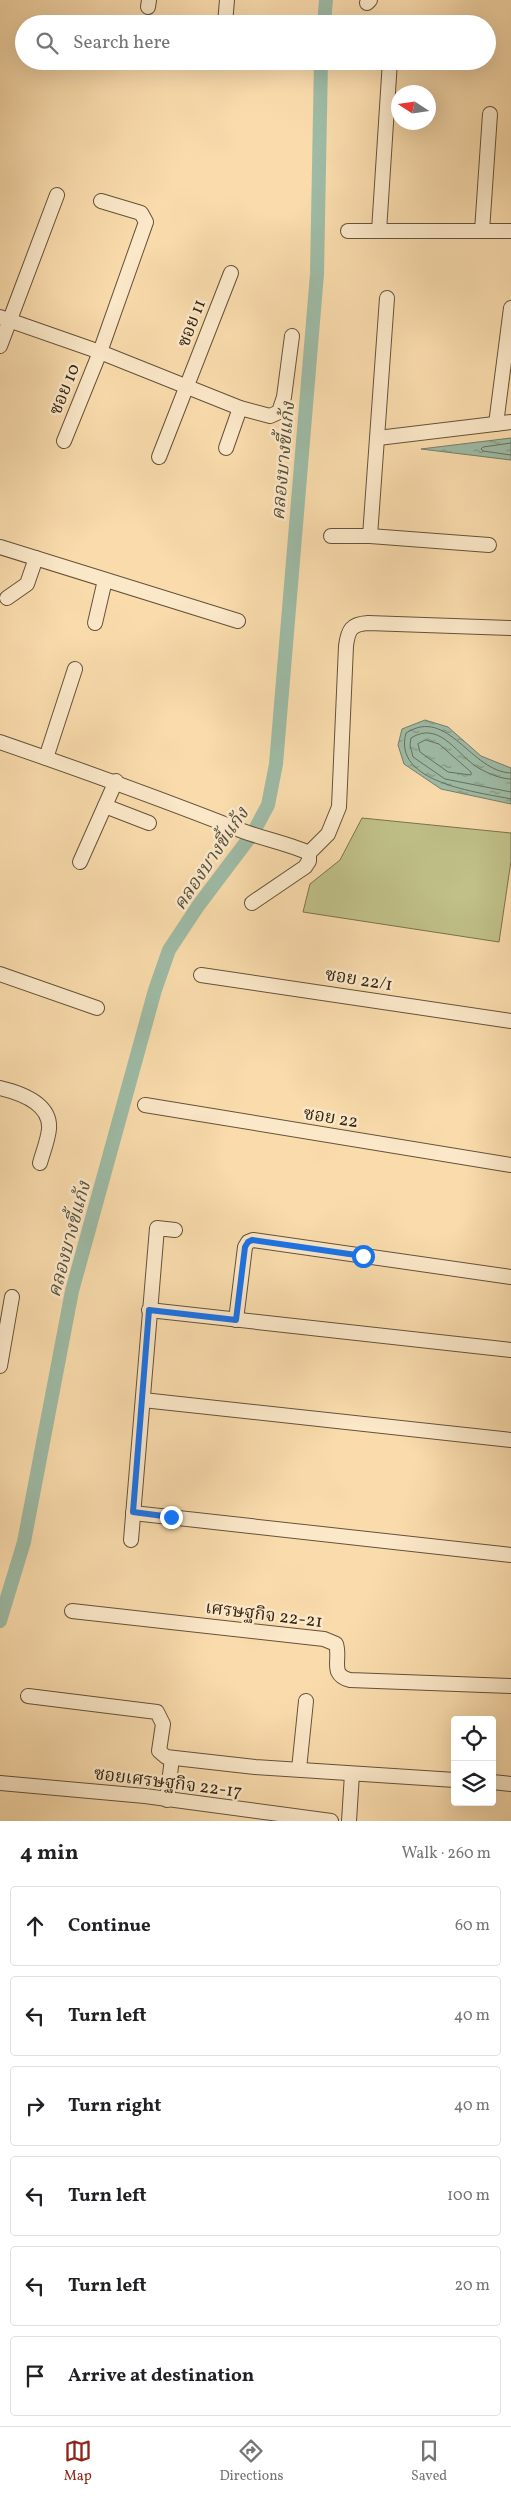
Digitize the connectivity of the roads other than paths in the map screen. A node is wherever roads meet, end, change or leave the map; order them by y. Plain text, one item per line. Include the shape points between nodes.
1 (227, 0) edge
2 (226, 15) edge
3 (389, 70) edge
4 (490, 114) dead end
5 (57, 195) dead end
6 (101, 201) dead end
7 (379, 231) junction
8 (482, 231) junction
9 (348, 232) dead end
10 (511, 232) edge
11 (231, 273) dead end
12 (387, 298) dead end
13 (511, 308) edge
14 (5, 319) edge
15 (292, 336) dead end
16 (0, 346) edge
17 (100, 352) junction
18 (187, 387) junction
19 (240, 408) junction
20 (511, 422) edge
21 (496, 424) junction
22 (378, 438) junction
23 (64, 441) dead end
24 (226, 448) dead end
25 (159, 457) dead end
26 (331, 536) dead end
27 (370, 536) junction
28 (489, 545) dead end
29 (0, 547) edge
30 (36, 558) junction
31 (105, 580) junction
32 (7, 598) dead end
33 (238, 620) dead end
34 (95, 623) dead end
35 (511, 628) edge
36 (75, 669) dead end
37 (0, 742) edge
38 (46, 758) junction
39 (116, 781) junction
40 (105, 806) junction
41 (149, 822) dead end
42 (309, 853) junction
43 (80, 862) dead end
44 (252, 903) dead end
45 (0, 974) edge
46 (202, 974) dead end
47 (97, 1008) dead end
48 (511, 1021) edge
49 (0, 1088) edge
50 (145, 1105) dead end
51 (40, 1163) dead end
52 (511, 1165) edge
53 (175, 1230) dead end
54 (511, 1277) edge
55 (12, 1297) dead end
56 (149, 1310) junction
57 (236, 1320) junction
58 (511, 1350) edge
59 (0, 1366) edge
60 (142, 1400) junction
61 (511, 1440) edge
62 (133, 1512) junction
63 (131, 1540) dead end
64 (511, 1555) edge
65 (72, 1611) dead end
66 (511, 1686) edge
67 (28, 1696) dead end
68 (306, 1702) dead end
69 (172, 1758) junction
70 (299, 1769) junction
71 (352, 1774) junction
72 (451, 1780) edge
73 (496, 1782) edge
74 (0, 1783) edge
75 (511, 1784) edge
76 (167, 1800) junction
77 (331, 1821) edge
78 (349, 1821) edge

1 - 2 street
3 - 7 street
4 - 8 street
5 - 14 street
6 - 17 street, ซอย 10 via 141,213 146,222
7 - 8 street
7 - 9 street
8 - 10 street
11 - 18 street, ซอย 11
12 - 22 street
13 - 21 street
14 - 16 street
14 - 17 street
15 - 19 street via 284,397 278,412 270,416
17 - 18 street
17 - 23 street, ซอย 10
18 - 19 street
18 - 25 street, ซอย 11
19 - 24 street
20 - 21 street
21 - 22 street
22 - 27 street
26 - 27 street
27 - 28 street
29 - 30 street
30 - 31 street
30 - 32 street via 27,584
31 - 33 street
31 - 34 street
35 - 42 street via 368,623 351,627 346,646 339,806 328,834
36 - 38 street
37 - 38 street
38 - 39 street
39 - 40 street
39 - 42 street via 249,834
40 - 41 street
40 - 43 street
42 - 44 street via 305,867
45 - 47 street
46 - 48 street, ซอย 22/1
49 - 51 street via 20,1093 35,1102 48,1117 49,1130
50 - 52 street, ซอย 22
53 - 56 street via 157,1228
54 - 57 street via 252,1240 245,1247
55 - 59 street
56 - 57 street
56 - 60 street
57 - 58 street
60 - 61 street
60 - 62 street
62 - 63 street
62 - 64 street
65 - 66 street, เศรษฐกิจ 22-21 via 324,1639 336,1644 338,1674 350,1680
67 - 69 street via 157,1712 163,1724 159,1751
68 - 70 street
69 - 70 street
69 - 76 street
70 - 71 street
71 - 72 street
71 - 78 street
73 - 75 street
74 - 76 street, ซอยเศรษฐกิจ 22-17
76 - 77 street, ซอยเศรษฐกิจ 22-17

